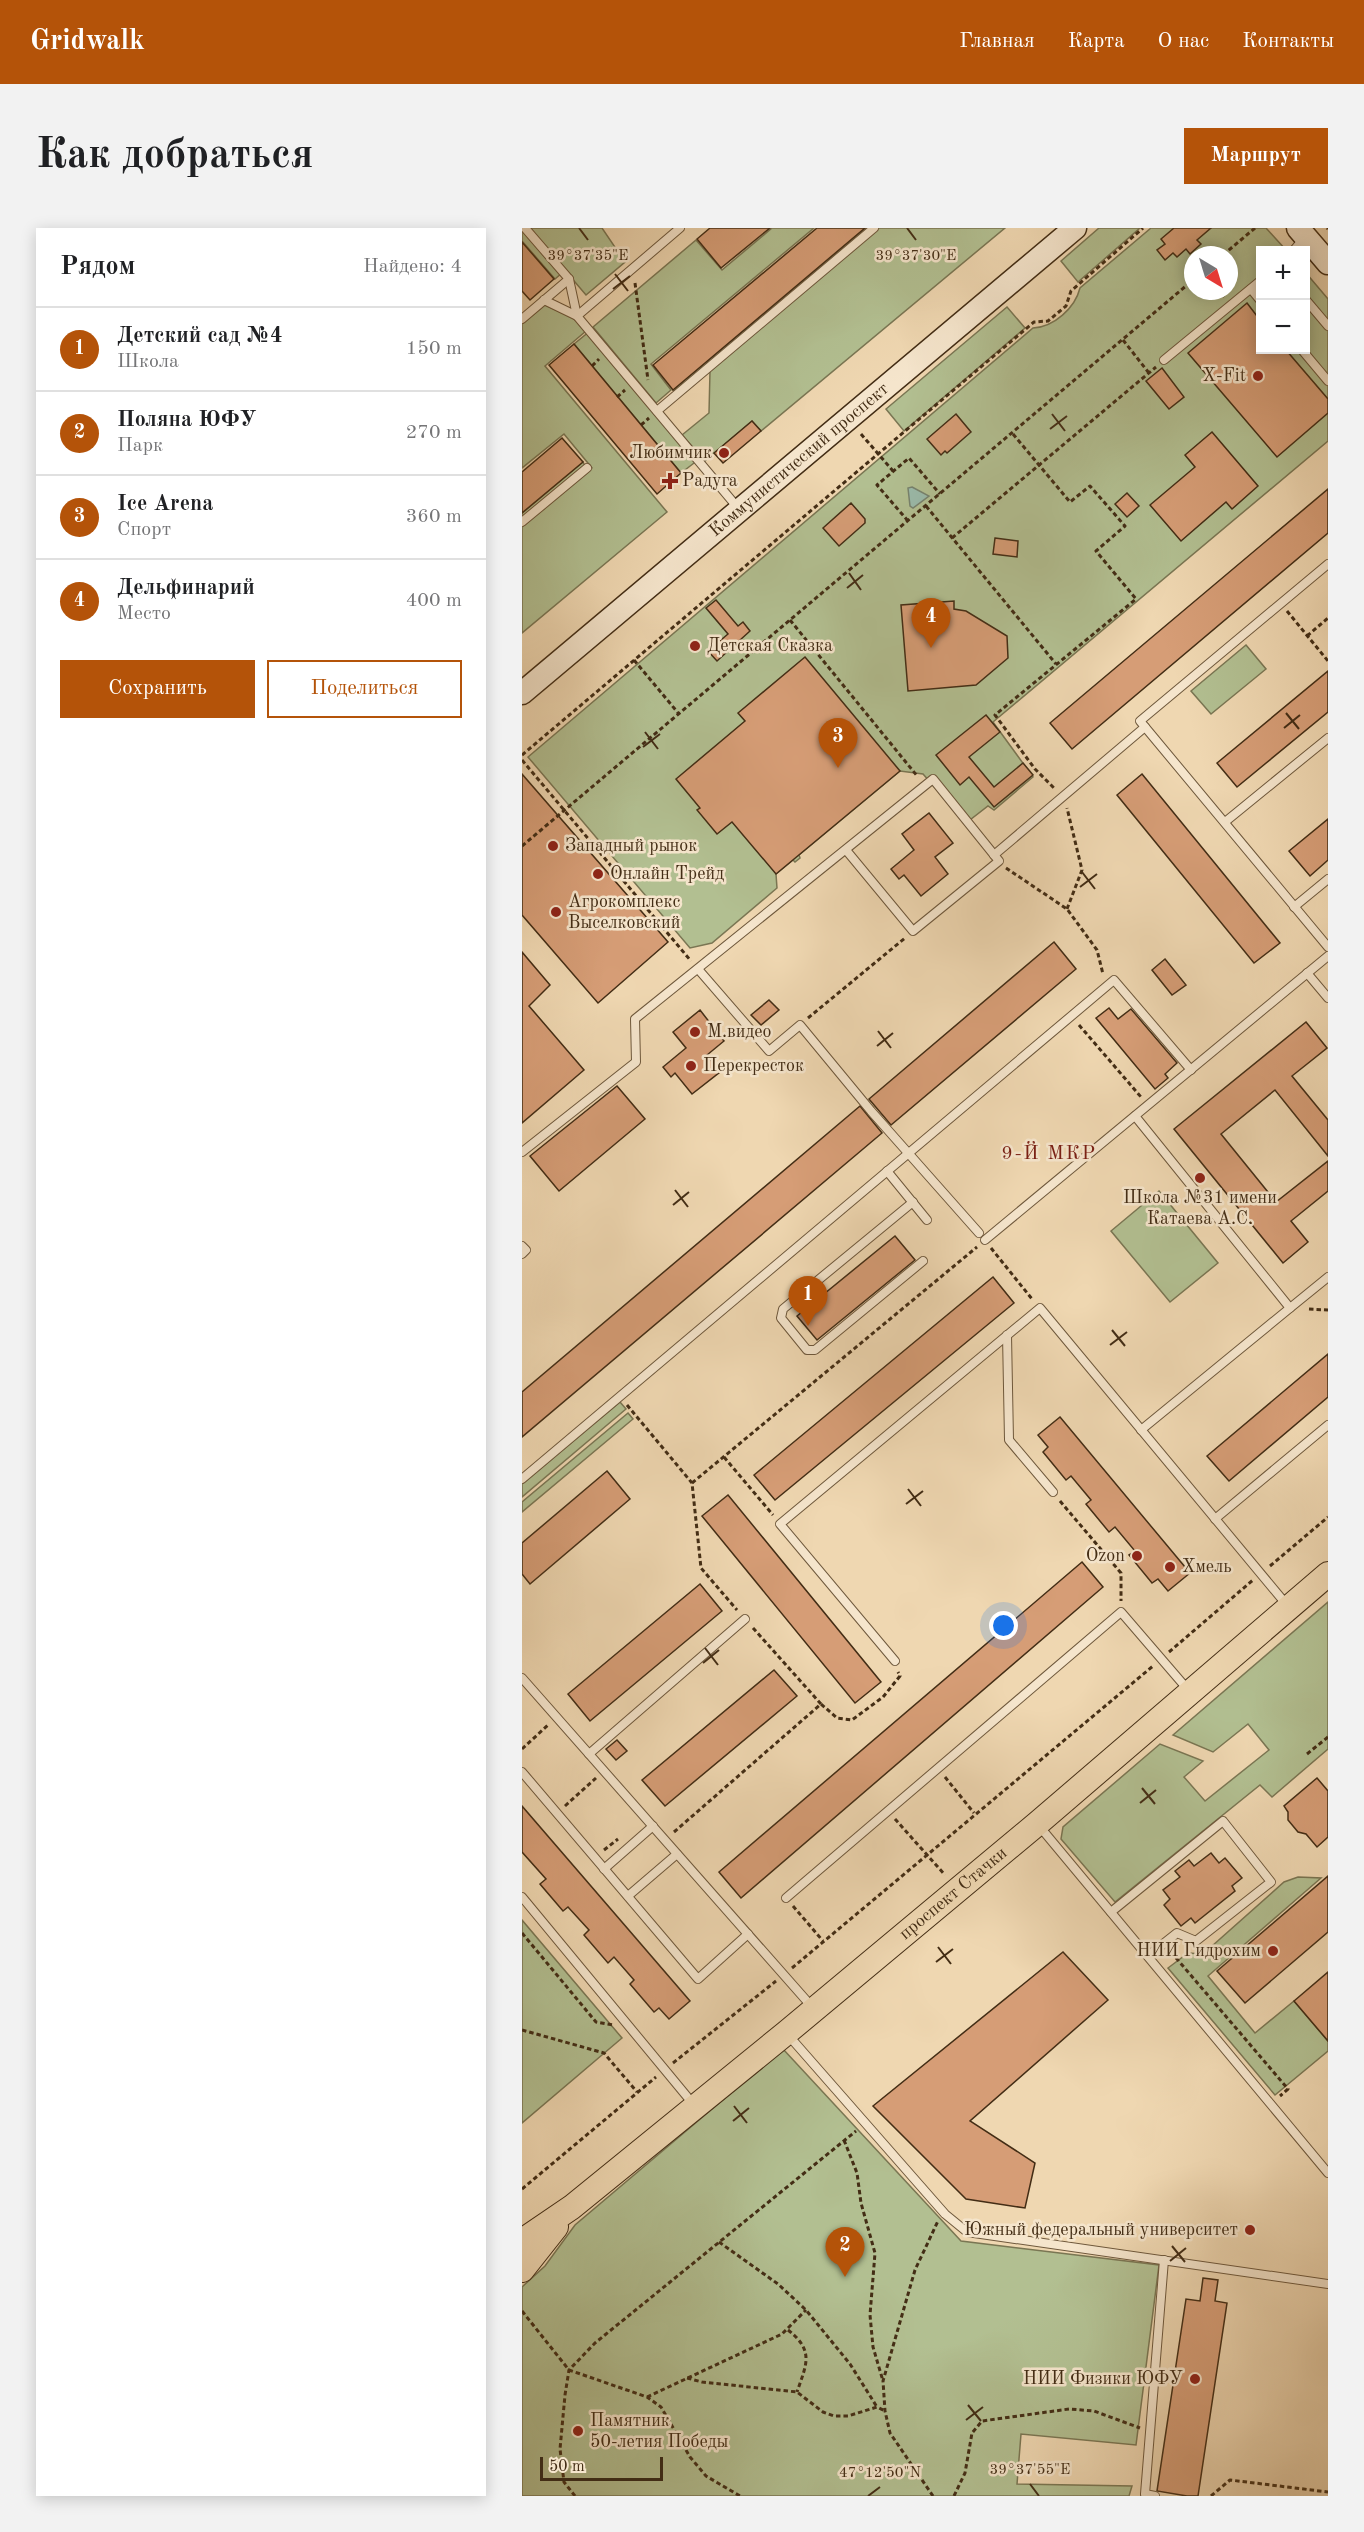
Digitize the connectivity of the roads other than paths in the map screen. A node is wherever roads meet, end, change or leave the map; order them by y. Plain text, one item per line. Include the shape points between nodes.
1 (525, 228) edge
2 (680, 228) edge
3 (874, 228) edge
4 (1075, 228) edge
5 (1299, 238) edge
6 (1328, 263) edge
7 (569, 279) junction
8 (1256, 285) edge
9 (1251, 289) junction
10 (1256, 295) edge
11 (544, 300) junction
12 (1310, 306) edge
13 (577, 316) junction
14 (522, 319) edge
15 (1328, 326) edge
16 (1305, 354) edge
17 (1164, 360) road end
18 (1328, 381) edge
19 (657, 411) junction
20 (587, 468) dead end
21 (739, 510) junction
22 (522, 522) edge
23 (1328, 564) edge
24 (522, 693) edge
25 (1145, 727) junction
26 (1328, 738) edge
27 (1225, 822) junction
28 (846, 850) junction
29 (997, 858) junction
30 (1328, 879) edge
31 (1294, 907) junction
32 (1328, 947) edge
33 (1328, 956) edge
34 (698, 969) junction
35 (1308, 974) junction
36 (1328, 998) edge
37 (1191, 1070) junction
38 (1135, 1116) junction
39 (522, 1152) edge
40 (909, 1153) junction
41 (887, 1171) junction
42 (913, 1202) junction
43 (927, 1220) dead end
44 (979, 1233) dead end
45 (985, 1240) road end
46 (522, 1246) edge
47 (522, 1254) edge
48 (923, 1261) dead end
49 (1328, 1277) edge
50 (1290, 1308) junction
51 (1007, 1335) junction
52 (1328, 1425) edge
53 (1141, 1430) junction
54 (522, 1479) edge
55 (1053, 1492) road end
56 (1215, 1519) junction
57 (1328, 1574) edge
58 (1289, 1607) junction
59 (745, 1619) road end
60 (895, 1661) road end
61 (522, 1678) edge
62 (1190, 1692) junction
63 (590, 1755) junction
64 (522, 1772) edge
65 (1038, 1823) junction
66 (653, 1826) junction
67 (677, 1854) junction
68 (604, 1869) junction
69 (628, 1896) junction
70 (522, 1898) edge
71 (786, 1898) road end
72 (1111, 1911) junction
73 (748, 1934) junction
74 (1148, 1956) junction
75 (814, 2009) junction
76 (786, 2032) junction
77 (695, 2106) junction
78 (1328, 2173) edge
79 (572, 2207) junction
80 (522, 2241) edge
81 (1164, 2260) junction
82 (522, 2270) edge
83 (1328, 2284) edge
84 (1155, 2496) edge

1 - 7 lane
2 - 13 lane
3 - 19 lane
4 - 21 main road, Коммунистический проспект
5 - 6 main road
7 - 11 lane
7 - 13 lane
8 - 9 lane
9 - 10 lane
9 - 17 lane
11 - 13 lane
11 - 14 lane
12 - 15 lane
13 - 19 lane
16 - 18 lane
19 - 21 lane
20 - 22 lane
21 - 24 main road, Коммунистический проспект
23 - 25 lane via 1140,721
25 - 27 lane
25 - 29 lane
26 - 27 lane
27 - 31 lane
28 - 29 lane via 933,779
28 - 29 lane via 913,931
28 - 34 lane
30 - 31 lane
31 - 32 lane
33 - 35 lane
34 - 39 lane via 635,1019 636,1062
34 - 40 lane via 769,1051 800,1025
35 - 36 lane
35 - 37 lane
37 - 38 lane
37 - 40 lane via 1114,980
38 - 45 lane
38 - 50 lane
40 - 41 lane
40 - 44 lane
41 - 42 lane
41 - 54 lane
42 - 43 lane
42 - 48 lane via 783,1309 781,1318 807,1350 815,1350
46 - 47 lane via 526,1250
49 - 50 lane
50 - 53 lane
51 - 53 lane via 1040,1308
51 - 55 lane via 1010,1440
51 - 60 lane via 780,1524
52 - 56 lane
53 - 56 lane
56 - 58 lane
57 - 58 main road, проспект Стачки
58 - 62 main road, проспект Стачки
59 - 63 lane
61 - 63 lane
62 - 65 main road, проспект Стачки
62 - 71 lane via 1121,1612
63 - 66 lane
64 - 68 lane
65 - 72 lane
65 - 75 main road, проспект Стачки
66 - 67 lane
66 - 68 lane
67 - 69 lane
67 - 73 lane
68 - 69 lane
69 - 73 lane via 698,1979
70 - 77 lane
72 - 74 lane
72 - 74 lane via 1223,1821 1271,1882 1196,1941 1177,1933
73 - 75 lane
74 - 78 lane
75 - 76 main road, проспект Стачки
76 - 77 main road, проспект Стачки
76 - 81 lane via 945,2214 967,2232
77 - 79 main road, проспект Стачки
79 - 80 main road, проспект Стачки
79 - 82 main road, проспект Стачки
81 - 83 lane
81 - 84 lane via 1145,2494

